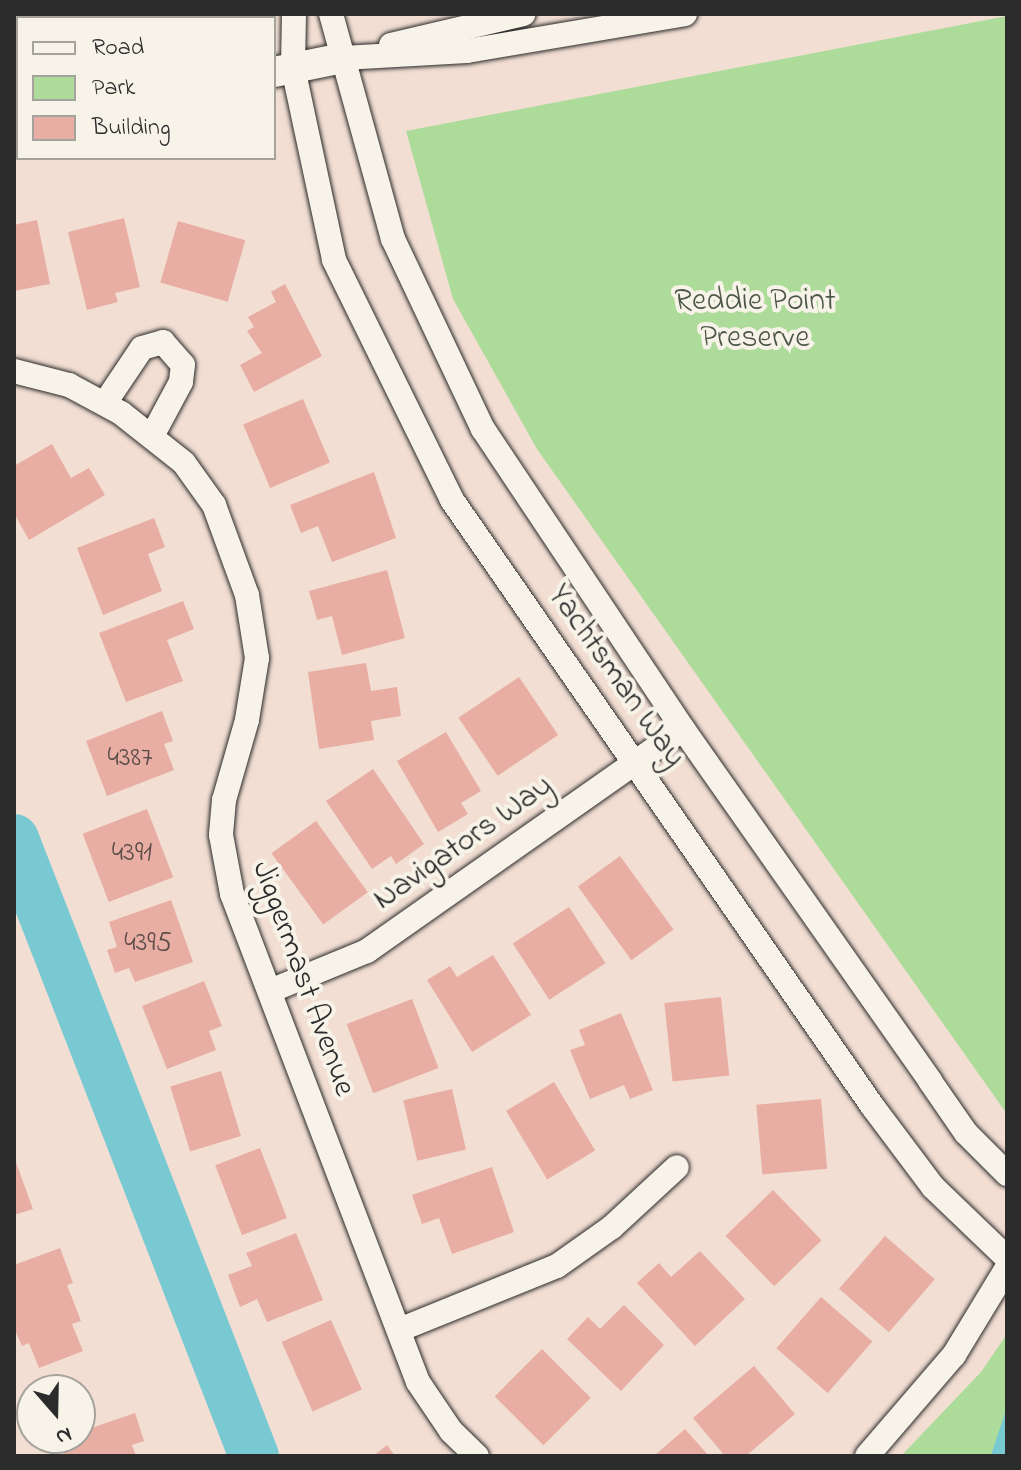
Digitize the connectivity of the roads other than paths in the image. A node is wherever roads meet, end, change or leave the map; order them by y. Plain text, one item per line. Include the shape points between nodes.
1 (294, 14) edge
2 (331, 14) edge
3 (523, 14) edge
4 (685, 14) edge
5 (343, 58) junction
6 (284, 70) edge
7 (14, 371) edge
8 (105, 403) junction
9 (152, 436) junction
10 (683, 729) junction
11 (636, 763) junction
12 (270, 991) junction
13 (677, 1167) dead end
14 (1007, 1174) edge
15 (1007, 1258) edge
16 (1007, 1268) edge
17 (399, 1330) junction
18 (477, 1456) edge
19 (867, 1456) edge

1 - 6 street, Yachtsman Way
2 - 5 street, Yachtsman Way
3 - 5 street
4 - 5 street via 467,51
5 - 6 street
5 - 10 street, Yachtsman Way via 393,239 483,429
6 - 11 street, Yachtsman Way via 334,260 452,500
7 - 8 street, Jiggermast Avenue via 69,385
8 - 9 street, Jiggermast Avenue
8 - 9 street via 142,348 163,342 176,351 183,365 181,382
9 - 12 street, Jiggermast Avenue via 184,463 214,505 255,631 257,658 247,720 224,800 221,835 232,894
10 - 11 street, Navigators Way
10 - 14 street, Yachtsman Way via 966,1133
11 - 12 street, Navigators Way via 367,951
11 - 15 street, Yachtsman Way via 873,1107 933,1187
12 - 17 street, Jiggermast Avenue
13 - 17 street via 612,1227 557,1266
16 - 19 street via 954,1355
17 - 18 street, Jiggermast Avenue via 435,1410

